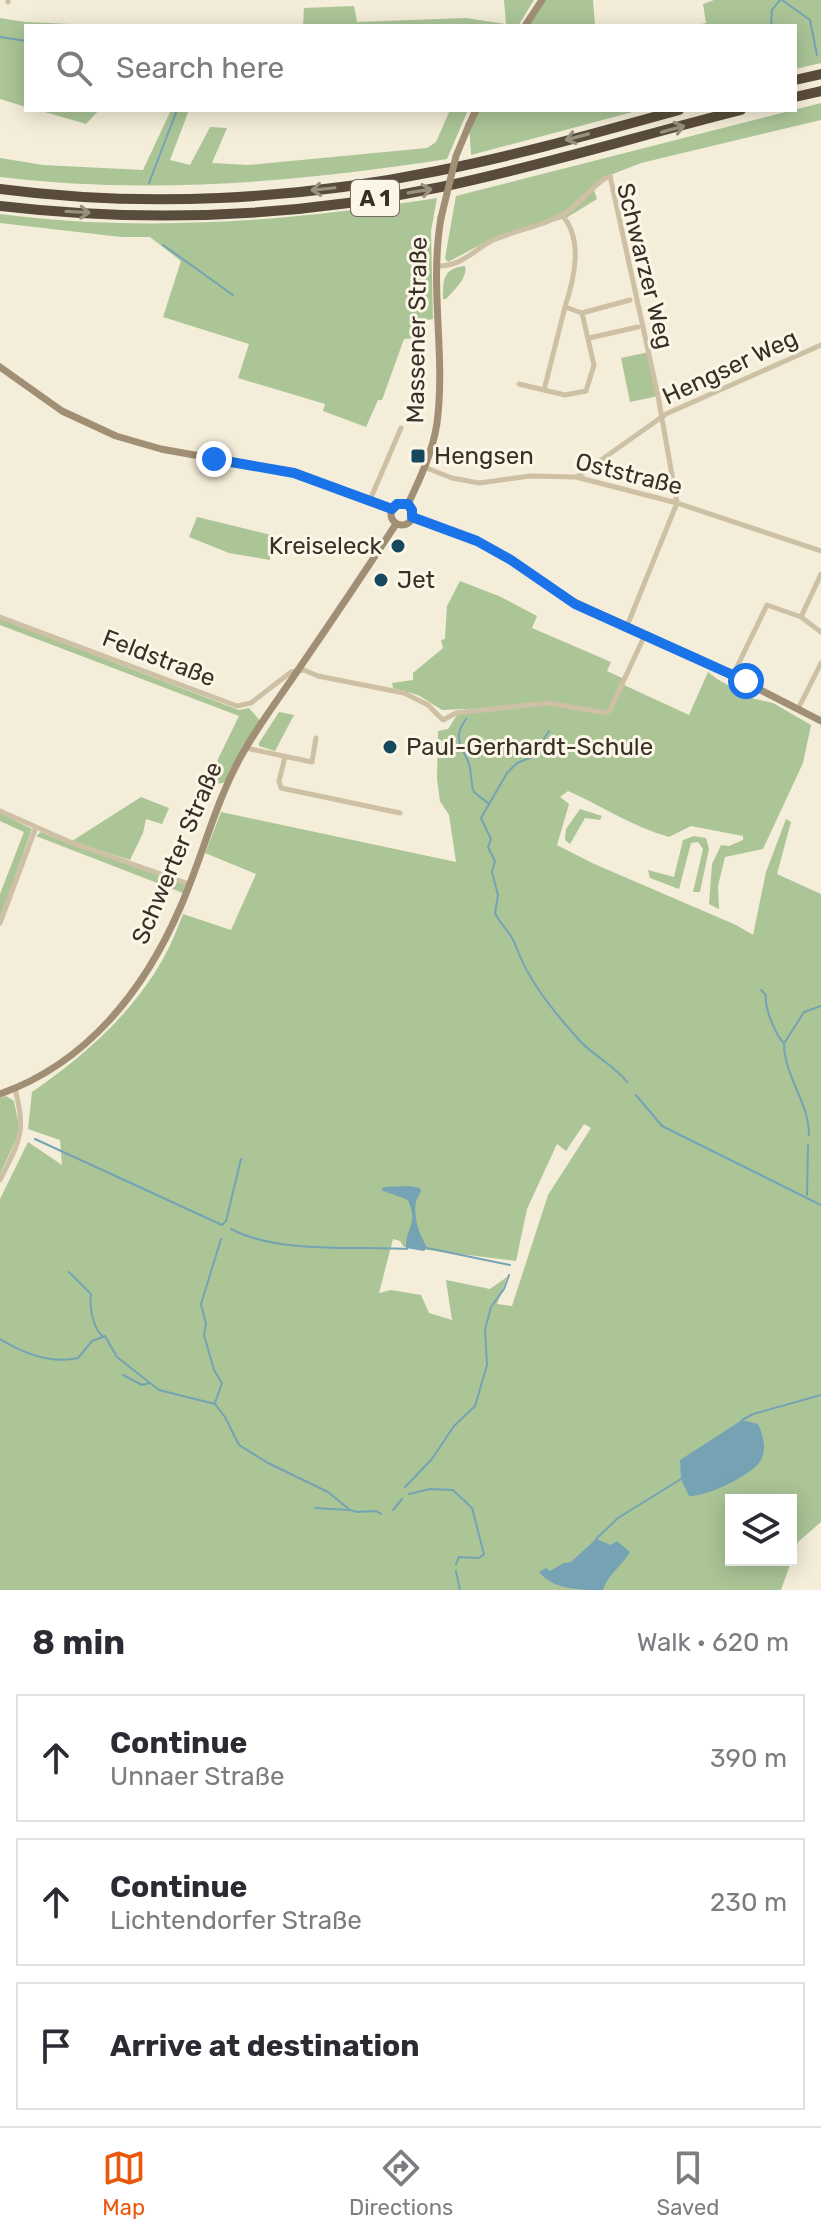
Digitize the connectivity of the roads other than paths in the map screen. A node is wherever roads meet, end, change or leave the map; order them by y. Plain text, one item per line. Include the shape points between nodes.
1 (542, 0) edge
2 (526, 24) edge
3 (821, 74) edge
4 (797, 80) edge
5 (821, 91) edge
6 (797, 97) edge
7 (475, 112) edge
8 (671, 112) edge
9 (734, 112) edge
10 (0, 189) edge
11 (0, 206) edge
12 (562, 215) junction
13 (435, 266) junction
14 (630, 300) dead end
15 (565, 307) junction
16 (582, 313) junction
17 (638, 327) dead end
18 (589, 338) junction
19 (821, 345) edge
20 (0, 367) edge
21 (519, 384) dead end
22 (544, 390) junction
23 (661, 417) junction
24 (401, 428) dead end
25 (424, 467) junction
26 (576, 477) junction
27 (370, 500) junction
28 (677, 503) junction
29 (408, 504) junction
30 (392, 509) junction
31 (412, 517) junction
32 (396, 524) junction
33 (821, 551) edge
34 (821, 574) edge
35 (0, 617) edge
36 (801, 617) junction
37 (627, 626) junction
38 (821, 632) edge
39 (643, 639) dead end
40 (821, 663) edge
41 (299, 670) junction
42 (733, 675) junction
43 (798, 709) junction
44 (821, 721) edge
45 (316, 738) dead end
46 (246, 748) junction
47 (285, 757) junction
48 (0, 811) edge
49 (400, 813) dead end
50 (36, 827) junction
51 (189, 884) junction
52 (0, 923) edge
53 (15, 1089) junction
54 (0, 1094) edge
55 (0, 1180) edge

1 - 2 main road
3 - 4 highway
5 - 6 highway
7 - 13 main road, Massener Straße, bridge via 456,156
8 -> 10 highway, A 1 via 493,159 355,185 161,199
11 -> 9 highway, A 1 via 161,215 358,201 532,167
12 - 13 street via 493,240 455,265
12 - 15 street via 576,260
12 - 23 street, Schwarzer Weg via 610,176
13 - 25 main road, Massener Straße via 439,395 436,430
14 - 16 street
15 - 16 street
15 - 22 street
16 - 18 street
17 - 18 street
18 - 22 street via 594,365 586,391 565,395
19 - 23 street, Hengser Weg
20 - 27 main road via 62,411 116,436 294,473
21 - 22 street
23 - 26 street, Hengser Weg
23 - 28 street
24 - 27 street
25 - 26 street, Oststraße via 479,483
25 - 29 main road, Massener Straße
26 - 28 street, Oststraße
27 - 30 main road
28 - 33 street, Oststraße
28 - 37 street
29 - 30 main road
29 - 31 main road
30 - 32 main road
31 - 32 main road via 407,524
31 - 37 main road via 477,541 563,597
32 - 41 main road, Schwerter Straße
34 - 36 street
35 - 41 street, Feldstraße via 237,706 251,703
36 - 38 street
36 - 42 street via 767,605
37 - 42 main road
39 - 41 street via 610,710 601,714 548,703 456,713 443,720 404,693
40 - 43 street
41 - 46 main road, Schwerter Straße
42 - 43 main road
43 - 44 main road
45 - 47 street, Schwerter Straße via 312,762
46 - 47 street, Schwerter Straße
46 - 51 main road, Schwerter Straße via 217,805
47 - 49 street via 281,788
48 - 50 street
50 - 51 street
50 - 52 street
51 - 53 main road, Schwerter Straße via 157,954 110,1023 69,1059
53 - 54 main road, Schwerter Straße
53 - 55 street via 22,1129

